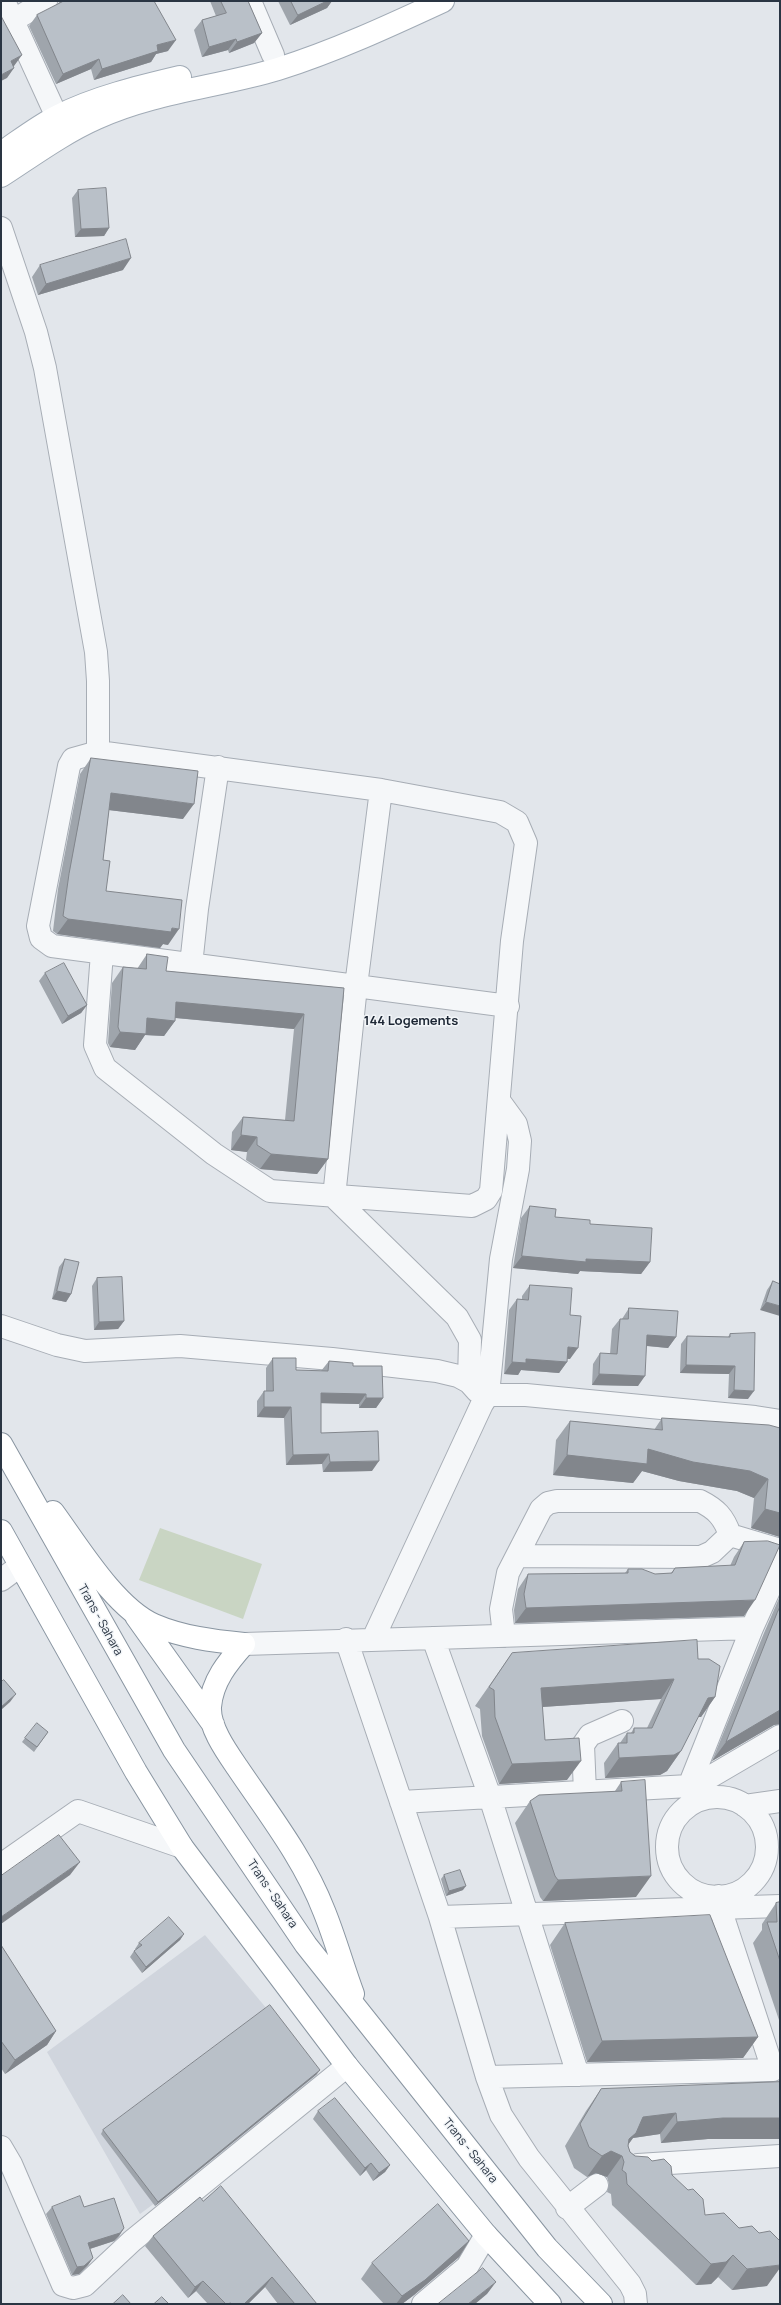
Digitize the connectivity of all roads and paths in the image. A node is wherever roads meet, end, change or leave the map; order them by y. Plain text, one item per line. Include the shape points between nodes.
1 (4, 1) edge
2 (46, 1) edge
3 (250, 1) edge
4 (406, 1) edge
5 (443, 1) edge
6 (12, 21) junction
7 (273, 55) junction
8 (57, 117) junction
9 (1, 153) edge
10 (1, 176) edge
11 (1, 228) edge
12 (98, 752) junction
13 (218, 767) junction
14 (381, 790) junction
15 (102, 953) junction
16 (191, 965) junction
17 (356, 986) junction
18 (508, 1006) junction
19 (500, 1102) junction
20 (334, 1197) junction
21 (1, 1326) edge
22 (469, 1382) junction
23 (485, 1399) junction
24 (780, 1421) edge
25 (1, 1443) edge
26 (1, 1531) edge
27 (730, 1535) junction
28 (780, 1550) edge
29 (517, 1556) junction
30 (20, 1566) junction
31 (780, 1566) edge
32 (1, 1580) edge
33 (131, 1610) junction
34 (752, 1628) junction
35 (504, 1636) junction
36 (433, 1638) junction
37 (346, 1639) junction
38 (373, 1639) junction
39 (244, 1644) junction
40 (622, 1721) dead end
41 (213, 1724) junction
42 (780, 1736) edge
43 (585, 1792) junction
44 (693, 1793) junction
45 (490, 1797) junction
46 (780, 1801) edge
47 (401, 1802) junction
48 (746, 1806) junction
49 (182, 1847) junction
50 (1, 1866) edge
51 (719, 1902) junction
52 (780, 1906) edge
53 (527, 1916) junction
54 (440, 1917) junction
55 (359, 2012) junction
56 (348, 2066) junction
57 (776, 2070) edge
58 (578, 2075) junction
59 (487, 2077) junction
60 (1, 2148) edge
61 (780, 2156) edge
62 (625, 2166) edge
63 (598, 2185) dead end
64 (567, 2208) junction
65 (486, 2235) junction
66 (423, 2304) edge
67 (550, 2304) edge
68 (601, 2304) edge
69 (636, 2304) edge

1 - 6 street
2 - 6 street
3 - 7 street
4 - 7 main road via 324,37
5 - 10 main road via 336,49 277,69 155,99 96,118
6 - 8 street
7 - 8 main road via 142,86 86,104
8 - 9 main road
11 - 12 street via 45,368 96,652
12 - 13 street
12 - 15 street via 73,759 69,766 38,926 41,938 52,946
13 - 14 street
13 - 16 street via 204,854
14 - 17 street
14 - 18 street via 500,812 517,822 526,843 512,941
15 - 16 street
15 - 20 street via 95,1045 105,1068 214,1154 270,1191
16 - 17 street
17 - 18 street
17 - 20 street
18 - 19 street
19 - 20 street via 493,1178 491,1191 486,1199 472,1206
19 - 23 street via 516,1124 520,1141 518,1169 500,1259
20 - 22 street via 457,1317 470,1340
21 - 22 street via 30,1337 85,1351 180,1346 234,1350 438,1371
22 - 23 street
23 - 24 street via 526,1395 755,1416
23 - 38 street
25 - 33 main road via 105,1582
25 - 55 main road, Trans - Sahara via 174,1750 306,1945
26 - 30 main road
27 - 28 street
27 - 29 street via 712,1552 701,1557
27 - 29 street via 725,1521 714,1508 700,1500 557,1500 541,1509
29 - 35 street via 508,1573 502,1609
30 - 32 street
30 - 49 main road via 136,1772
31 - 34 street
33 - 39 main road via 153,1624 185,1636
33 - 41 main road
34 - 35 street
34 - 44 street
35 - 36 street
36 - 38 street
36 - 45 street
37 - 38 street
37 - 39 street
37 - 47 street
39 - 41 main road via 224,1667 215,1685 210,1707
40 - 43 street via 590,1735 583,1745
41 - 55 main road via 233,1761 308,1877 324,1911
42 - 44 street via 710,1777
43 - 44 street
43 - 45 street
44 - 48 street via 730,1798
44 - 51 street via 674,1821 668,1836 667,1851 671,1866 679,1880 692,1890
45 - 47 street
45 - 53 street
46 - 48 street
47 - 54 street
48 - 51 street via 758,1818 765,1833 767,1850 762,1867 753,1881
49 - 50 street via 78,1811
49 - 56 main road
51 - 52 street
51 - 53 street
51 - 57 street
53 - 54 street
53 - 58 street
54 - 59 street
55 - 68 main road, Trans - Sahara via 547,2248
56 - 60 street via 132,2241 85,2285 73,2288 63,2285 11,2164
56 - 65 main road
57 - 58 street
58 - 59 street
59 - 64 street via 502,2115 529,2158
61 - 62 street
63 - 64 street
64 - 69 street via 630,2284
65 - 66 street via 467,2267
65 - 67 main road

